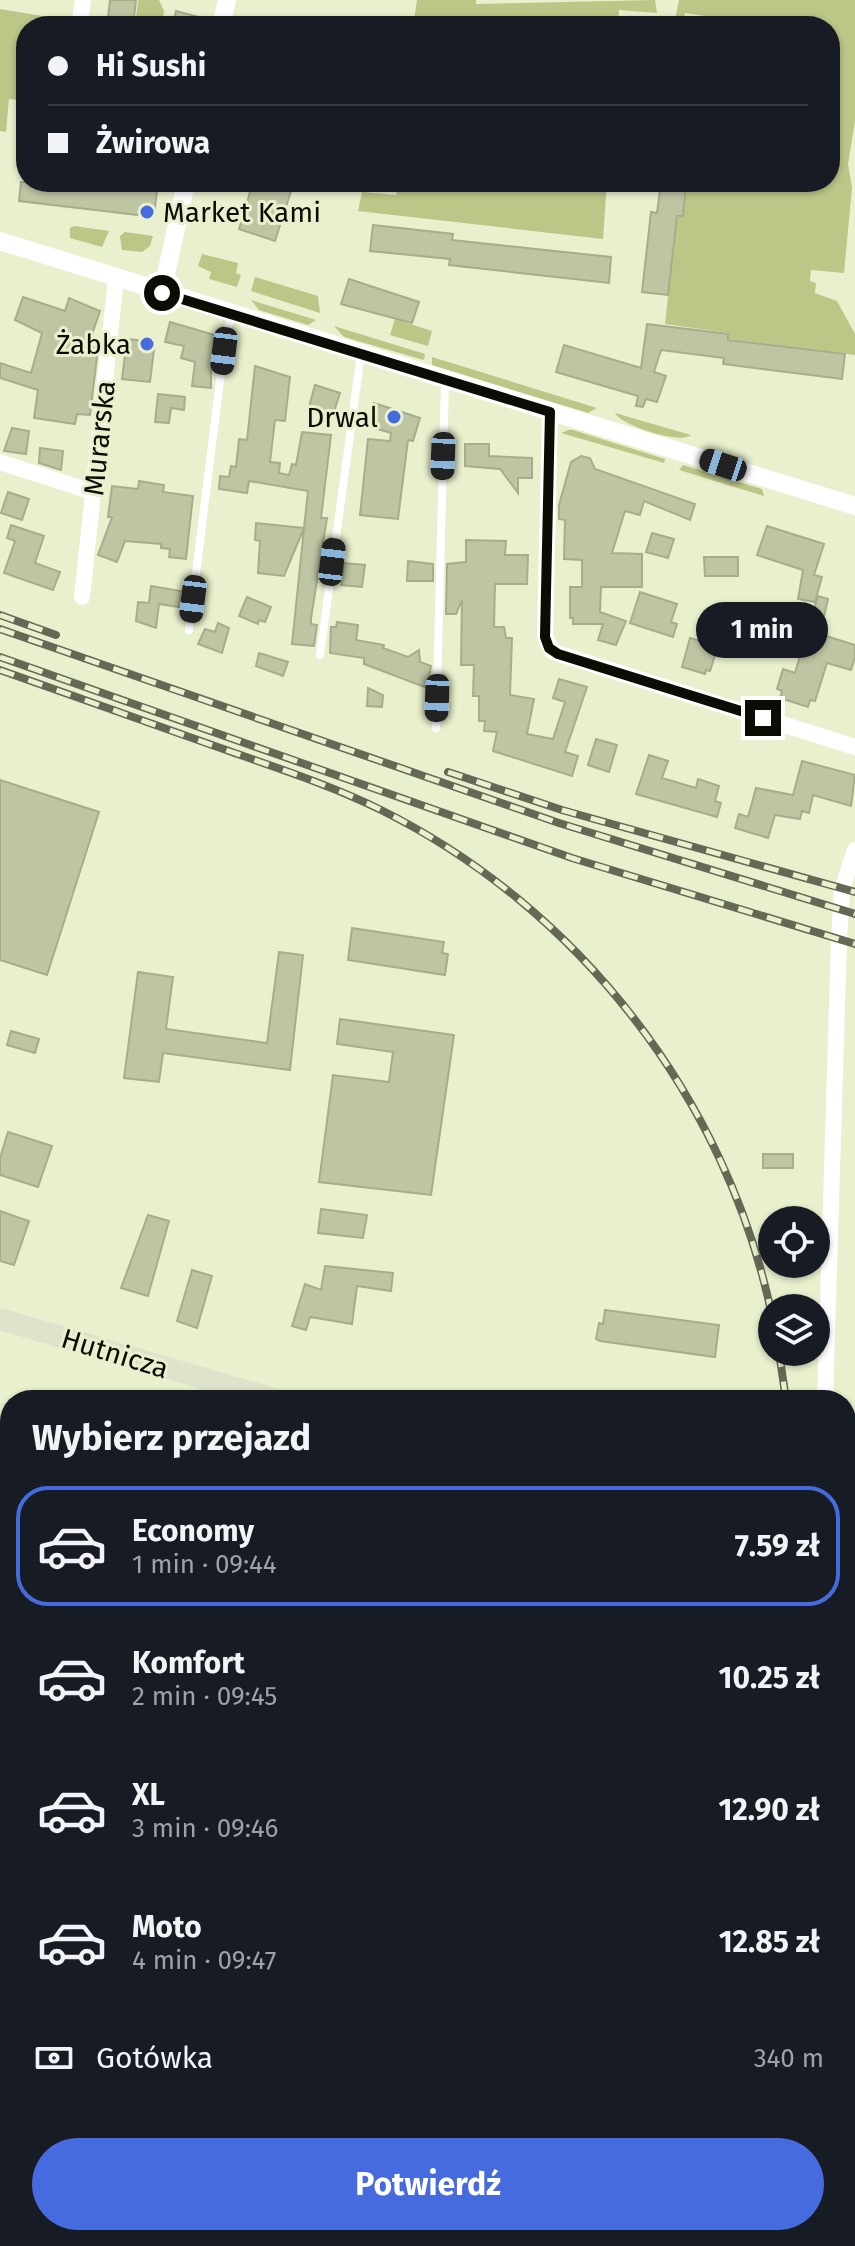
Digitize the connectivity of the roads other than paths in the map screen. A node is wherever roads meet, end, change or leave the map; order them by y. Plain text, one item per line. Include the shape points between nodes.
1 (184, 192) edge
2 (0, 241) edge
3 (116, 278) junction
4 (162, 293) junction
5 (233, 315) junction
6 (361, 354) junction
7 (445, 381) junction
8 (550, 412) junction
9 (0, 462) edge
10 (93, 492) junction
11 (855, 506) edge
12 (82, 597) dead end
13 (189, 630) dead end
14 (320, 655) dead end
15 (436, 728) dead end
16 (855, 747) edge
17 (855, 850) edge
18 (836, 1008) junction
19 (855, 1008) edge
20 (0, 1319) edge
21 (243, 1390) edge
22 (825, 1390) edge

1 - 4 street
2 - 3 street
3 - 4 street
3 - 10 street, Murarska
4 - 5 street
5 - 6 street
5 - 13 lane via 226,332
6 - 7 street
6 - 14 lane
7 - 8 street
7 - 15 lane
8 - 11 street
8 - 16 street via 548,646 558,654
9 - 10 street
10 - 12 street, Murarska
17 - 18 street via 842,889
18 - 19 street
18 - 22 street
20 - 21 main road, Hutnicza

